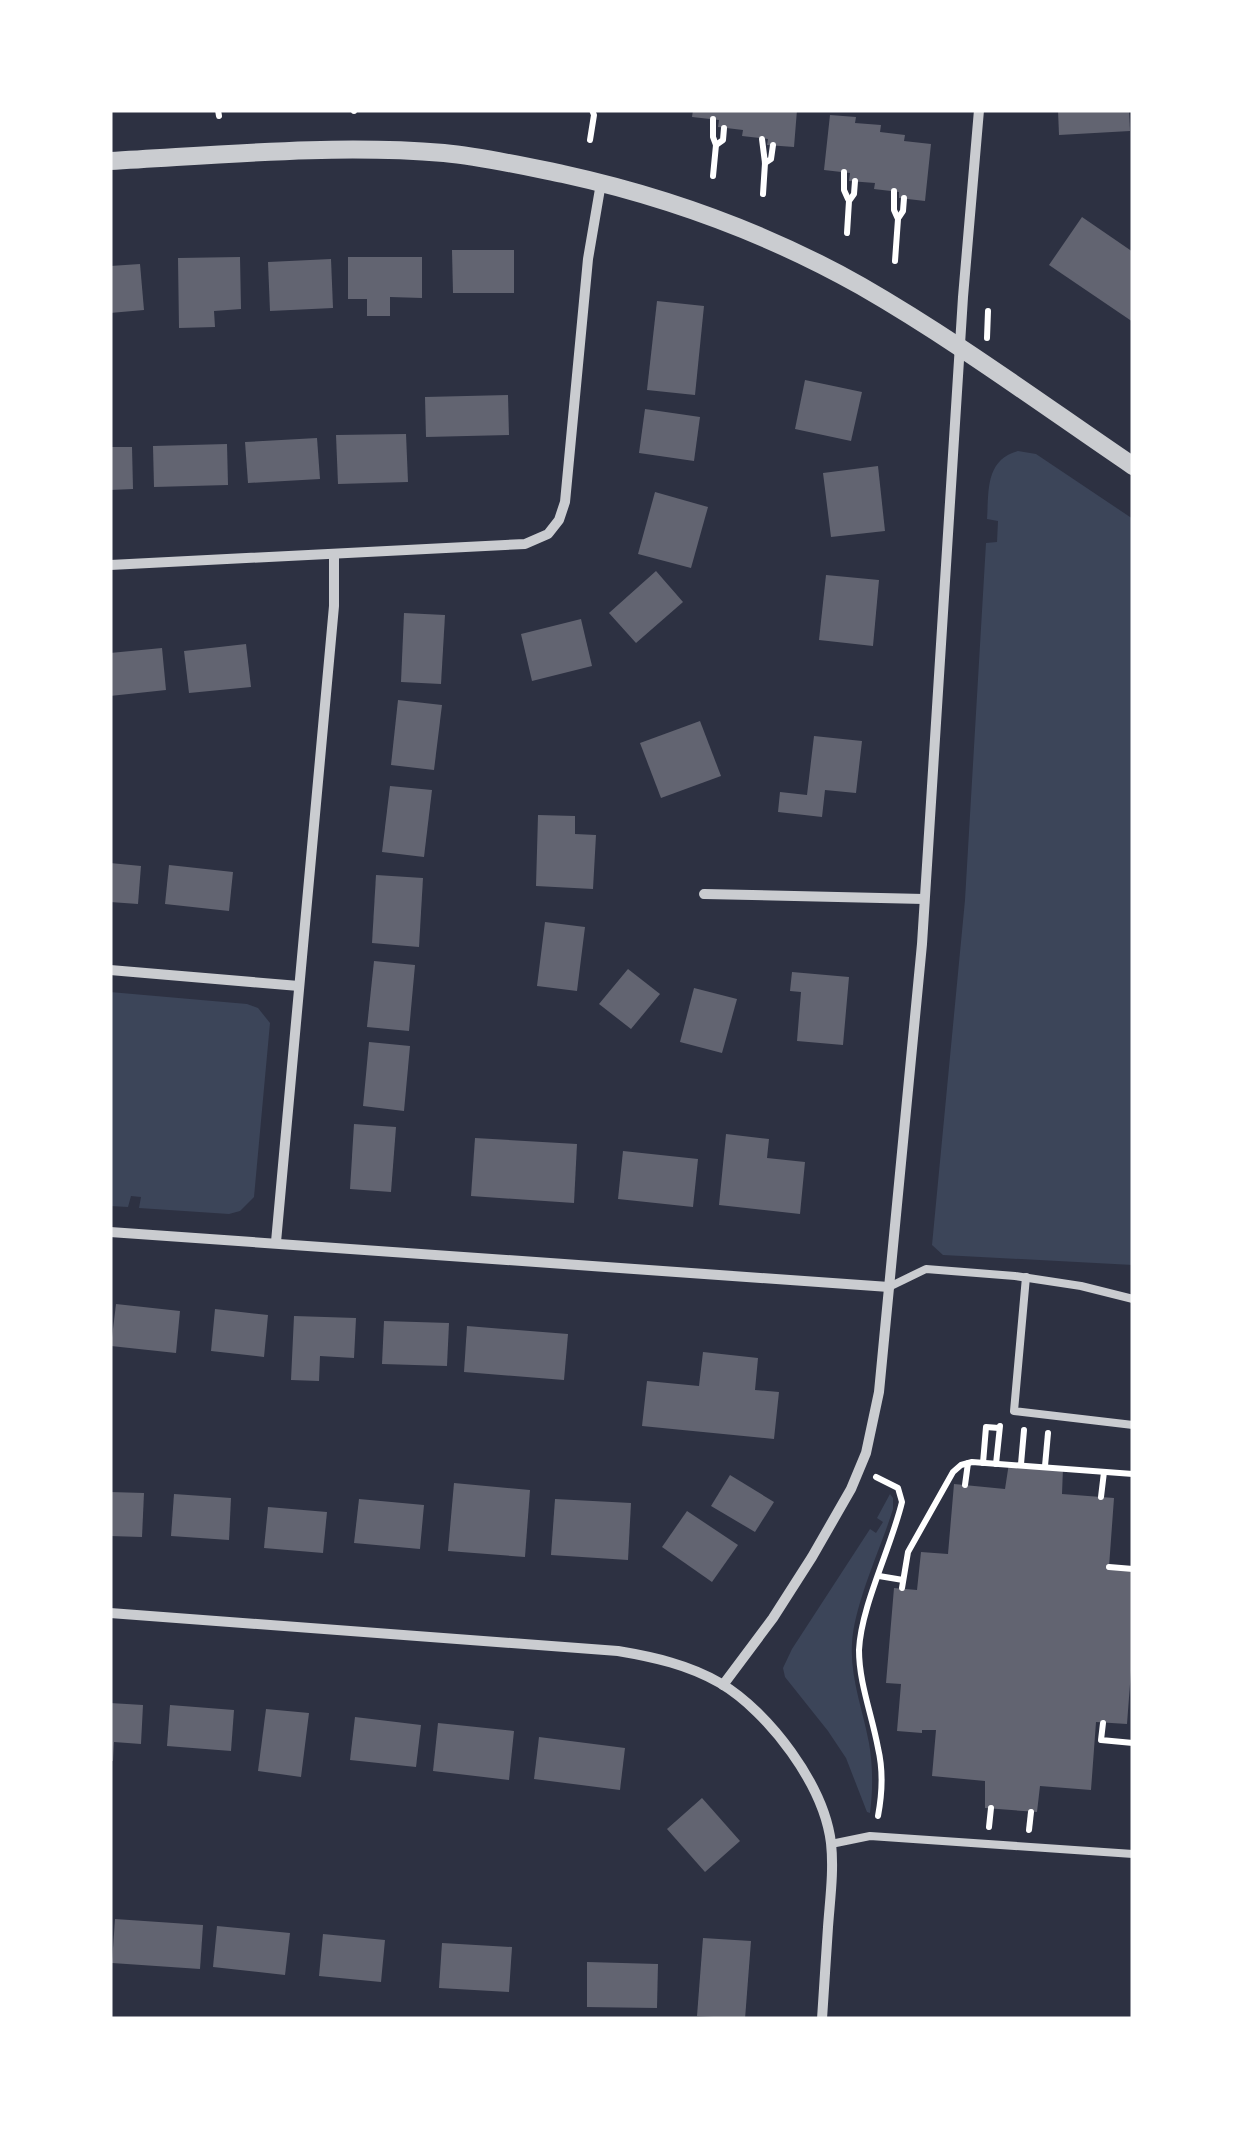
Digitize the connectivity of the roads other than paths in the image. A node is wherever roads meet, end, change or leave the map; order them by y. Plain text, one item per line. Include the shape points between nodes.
1 (979, 110) edge
2 (110, 161) edge
3 (601, 183) junction
4 (959, 348) junction
5 (1133, 466) edge
6 (334, 554) junction
7 (110, 565) edge
8 (704, 894) dead end
9 (924, 899) junction
10 (110, 970) edge
11 (299, 986) junction
12 (110, 1232) edge
13 (276, 1242) junction
14 (1026, 1277) junction
15 (889, 1287) junction
16 (1133, 1299) edge
17 (1133, 1425) edge
18 (110, 1613) edge
19 (723, 1685) junction
20 (831, 1844) junction
21 (1133, 1854) edge
22 (822, 2019) edge

1 - 4 street
2 - 3 street via 407,151
3 - 4 street via 764,237 859,285
3 - 6 street via 560,520 541,538 513,546
4 - 5 street
4 - 9 street
6 - 7 street
6 - 11 street
8 - 9 street
9 - 15 street
10 - 11 street
11 - 13 street
12 - 13 street
13 - 15 street
14 - 15 lane via 926,1270
14 - 16 lane
14 - 17 lane via 1014,1411
15 - 19 street via 879,1392 860,1470 774,1618
18 - 19 street via 618,1651 671,1662
19 - 20 street via 794,1756 823,1811
20 - 21 lane via 870,1836
20 - 22 street

